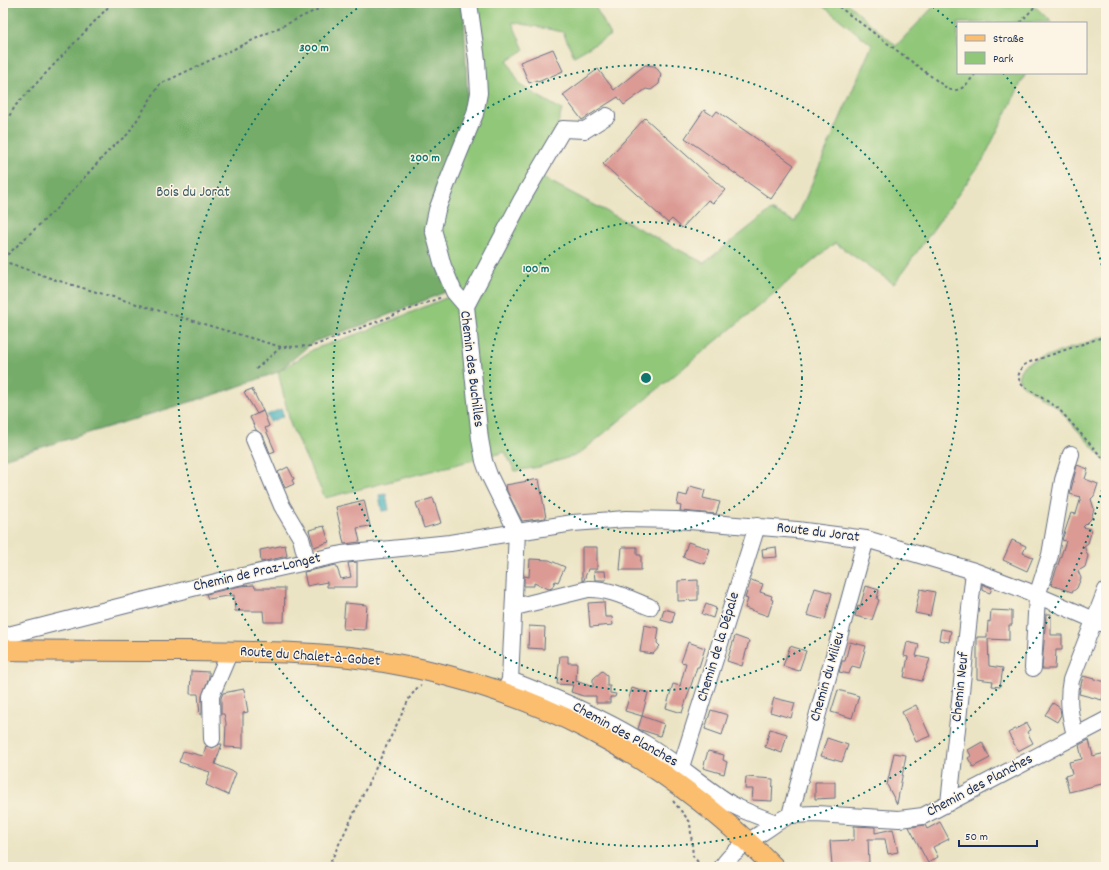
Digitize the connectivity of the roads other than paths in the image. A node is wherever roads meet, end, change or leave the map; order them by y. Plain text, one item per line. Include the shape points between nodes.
1 (469, 3) edge
2 (607, 116) dead end
3 (466, 306) junction
4 (254, 439) dead end
5 (1072, 454) dead end
6 (757, 526) junction
7 (516, 532) junction
8 (866, 539) junction
9 (307, 562) junction
10 (974, 571) junction
11 (1106, 590) edge
12 (1037, 596) junction
13 (515, 607) junction
14 (650, 607) dead end
15 (1101, 622) edge
16 (3, 638) edge
17 (3, 650) edge
18 (230, 652) junction
19 (1033, 668) dead end
20 (507, 686) junction
21 (1106, 720) edge
22 (1075, 735) junction
23 (212, 739) dead end
24 (682, 767) junction
25 (949, 802) junction
26 (790, 815) junction
27 (776, 823) junction
28 (749, 841) junction
29 (722, 867) edge
30 (774, 867) edge

1 - 3 street, Chemin des Buchilles via 479,93 475,114 437,210 433,229 443,266 454,292
2 - 3 street via 585,130 563,129 522,199
3 - 7 street, Chemin des Buchilles via 484,461
4 - 9 street via 282,506 301,538
5 - 12 street via 1063,480 1050,555
6 - 7 street, Route du Jorat via 626,519 573,523
6 - 8 street, Route du Jorat
6 - 24 street, Chemin de la Dépale
7 - 9 street, Chemin de Praz-Longet via 450,543 342,554
7 - 13 street, Chemin des Buchilles
8 - 10 street, Route du Jorat
8 - 26 street, Chemin du Milieu
9 - 16 street, Chemin de Praz-Longet via 138,601
10 - 12 street, Route du Jorat
10 - 25 street, Chemin Neuf
11 - 15 street
12 - 15 street, Route du Jorat
12 - 19 street
13 - 14 street via 588,588 604,590
13 - 20 street, Chemin des Buchilles
15 - 22 street via 1071,680 1068,693
17 - 18 main road, Route du Chalet-à-Gobet
18 - 20 main road, Route du Chalet-à-Gobet via 300,653 365,659
18 - 23 street via 211,696
20 - 24 street, Chemin des Planches via 543,692 644,742
20 - 28 main road, Route du Chalet-à-Gobet via 638,756 692,794
21 - 22 street, Chemin des Planches
22 - 25 street, Chemin des Planches
24 - 27 street, Chemin des Planches via 732,804
25 - 26 street, Chemin des Planches via 923,816 899,819
26 - 27 street, Chemin des Planches
27 - 28 street, Chemin des Planches
28 - 29 street, Chemin des Planches
28 - 30 main road, Route du Chalet-à-Gobet

